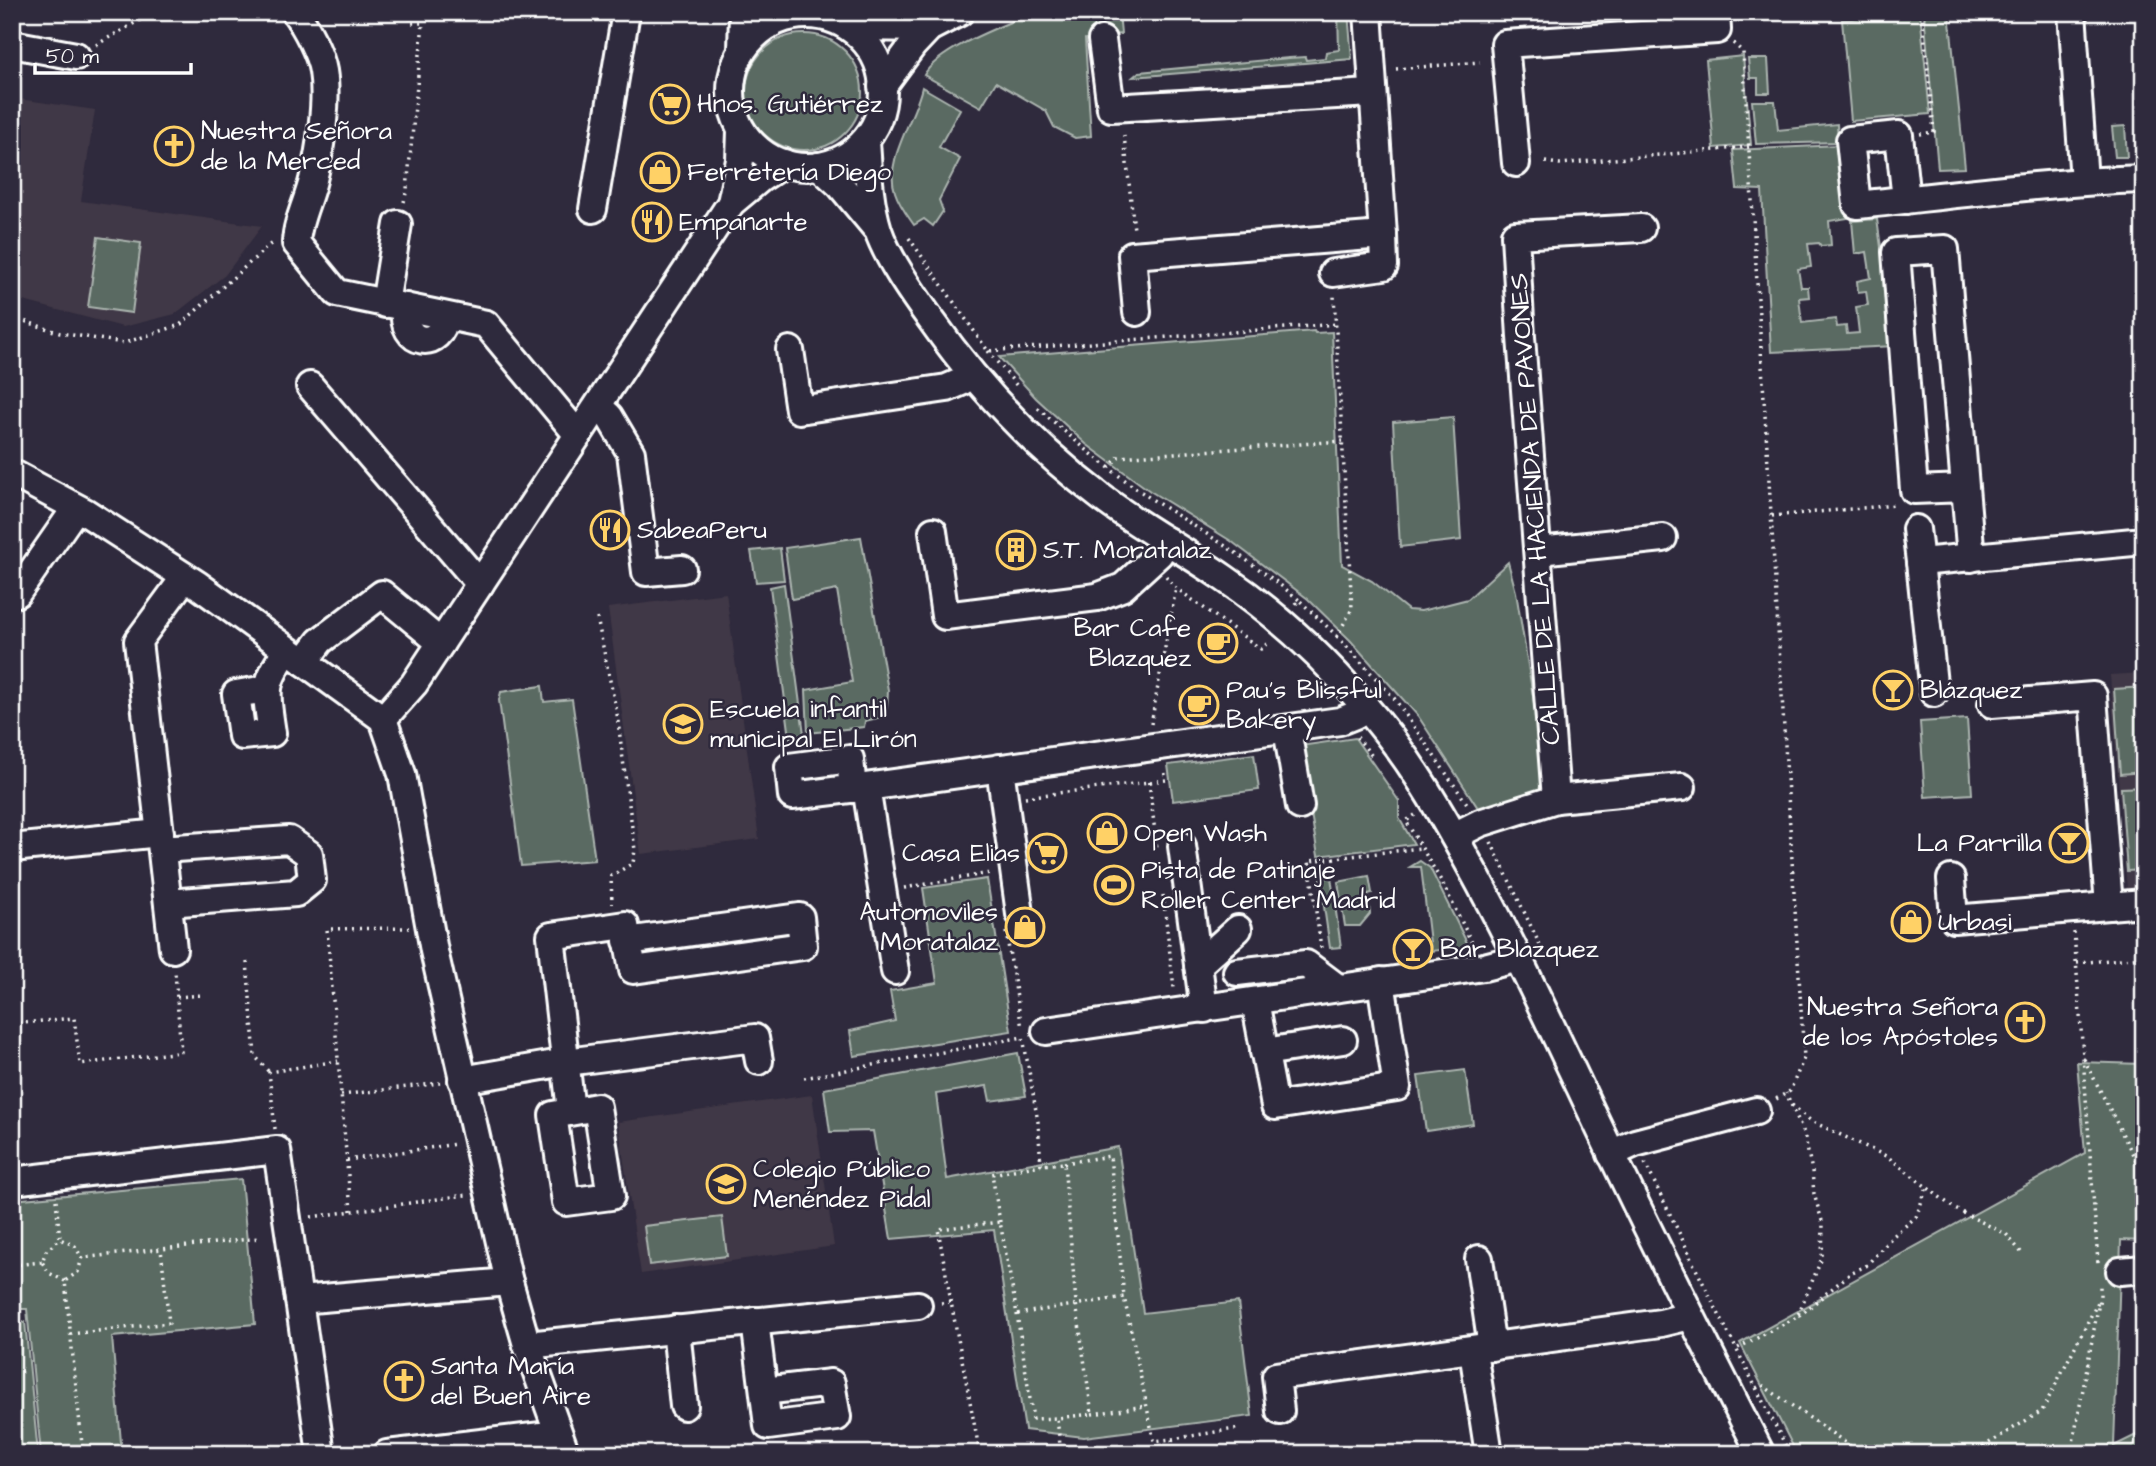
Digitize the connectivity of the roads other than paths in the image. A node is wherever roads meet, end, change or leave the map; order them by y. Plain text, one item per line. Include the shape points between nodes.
1 (295, 12) edge
2 (626, 12) edge
3 (743, 12) edge
4 (960, 12) edge
5 (1368, 12) edge
6 (2072, 12) edge
7 (804, 13) edge
8 (1717, 21) edge
9 (849, 27) junction
10 (929, 28) junction
11 (1102, 40) dead end
12 (12, 44) edge
13 (742, 51) junction
14 (76, 56) road end
15 (882, 87) junction
16 (1373, 93) junction
17 (741, 131) junction
18 (866, 141) junction
19 (784, 163) junction
20 (1516, 163) dead end
21 (819, 166) junction
22 (2144, 179) edge
23 (2084, 181) junction
24 (1906, 200) junction
25 (731, 203) junction
26 (593, 209) dead end
27 (398, 224) dead end
28 (1641, 228) dead end
29 (878, 231) junction
30 (1383, 235) junction
31 (1333, 273) road end
32 (395, 305) junction
33 (1137, 312) dead end
34 (790, 350) dead end
35 (971, 373) junction
36 (310, 386) dead end
37 (598, 406) junction
38 (578, 435) junction
39 (12, 473) edge
40 (1965, 488) junction
41 (76, 508) junction
42 (1916, 529) dead end
43 (933, 531) dead end
44 (1662, 538) dead end
45 (1167, 541) junction
46 (2144, 541) edge
47 (1539, 551) junction
48 (1971, 558) junction
49 (1920, 562) junction
50 (681, 569) dead end
51 (184, 577) junction
52 (480, 584) junction
53 (12, 593) edge
54 (441, 643) junction
55 (296, 656) junction
56 (266, 689) dead end
57 (1934, 693) dead end
58 (1992, 704) dead end
59 (1366, 707) junction
60 (383, 719) junction
61 (1287, 729) junction
62 (1000, 768) junction
63 (1682, 787) dead end
64 (1556, 799) junction
65 (1300, 806) dead end
66 (1454, 836) junction
67 (161, 841) junction
68 (1182, 846) dead end
69 (12, 848) edge
70 (1951, 879) dead end
71 (168, 903) junction
72 (2144, 903) edge
73 (2109, 906) junction
74 (1020, 914) dead end
75 (1238, 929) dead end
76 (619, 934) junction
77 (173, 948) road end
78 (1519, 958) junction
79 (1198, 965) junction
80 (895, 971) dead end
81 (1237, 972) dead end
82 (1381, 981) junction
83 (1338, 988) junction
84 (1255, 1001) junction
85 (1204, 1009) junction
86 (1046, 1031) dead end
87 (1343, 1040) dead end
88 (1264, 1052) junction
89 (759, 1061) dead end
90 (566, 1062) junction
91 (462, 1080) junction
92 (570, 1111) dead end
93 (1756, 1111) road end
94 (1611, 1154) junction
95 (12, 1181) edge
96 (1479, 1259) dead end
97 (509, 1282) junction
98 (299, 1300) junction
99 (918, 1305) road end
100 (1690, 1316) junction
101 (755, 1321) junction
102 (676, 1329) junction
103 (527, 1345) junction
104 (1482, 1349) junction
105 (764, 1391) dead end
106 (684, 1406) dead end
107 (1280, 1411) dead end
108 (562, 1444) edge
109 (321, 1454) edge
110 (387, 1454) edge
111 (1489, 1454) edge
112 (1761, 1454) edge

1 - 32 street via 323,70 322,131 296,243 337,293
2 - 26 street
3 - 13 street
4 - 10 street
5 - 16 street
6 - 23 street
7 - 9 street
7 - 13 street via 768,24
8 - 20 street via 1505,44
9 - 10 street
9 - 15 street via 874,54
10 - 15 street
11 - 16 street via 1111,108
12 - 14 street
13 - 17 street via 734,66 730,93
15 - 18 street via 882,104
16 - 30 street
17 - 19 street via 763,152
17 - 25 street
18 - 21 street via 837,163
18 - 29 street
19 - 21 street
19 - 25 street
21 - 29 street
22 - 23 street
23 - 24 street
24 - 24 street via 1899,135 1850,140 1857,205
25 - 37 street
27 - 32 street
28 - 47 street, CALLE DE LA HACIENDA DE PAVONES via 1516,235
29 - 35 street via 917,300
30 - 31 street via 1384,266
30 - 33 street via 1132,255
32 - 38 street via 486,324
34 - 35 street via 799,410 947,388
35 - 45 street via 1059,462 1103,499
36 - 52 street
37 - 38 street
37 - 50 street via 631,453 646,572
38 - 52 street
39 - 41 street
40 - 40 street via 1914,491 1896,253 1945,249
40 - 48 street
41 - 51 street
41 - 53 street via 17,593
42 - 49 street
43 - 45 street via 945,616 1097,597 1123,587
44 - 47 street
45 - 59 street via 1226,579 1276,632 1321,657
46 - 48 street
47 - 64 street, CALLE DE LA HACIENDA DE PAVONES
48 - 49 street
49 - 57 street
51 - 55 street
51 - 67 street via 138,641
52 - 54 street
54 - 55 street via 382,594
54 - 60 street
55 - 56 street via 272,671
55 - 60 street
58 - 73 street via 2093,696
59 - 61 street via 1340,721
59 - 66 street via 1407,757
60 - 91 street via 402,774
61 - 62 street
61 - 65 street
62 - 74 street
62 - 80 street via 860,788
63 - 64 street
64 - 66 street
66 - 78 street
67 - 69 street
67 - 71 street
67 - 71 street via 289,840 309,854 312,880 296,893
68 - 79 street
70 - 73 street via 1955,919
71 - 77 street
72 - 73 street
75 - 79 street
76 - 76 street via 633,970 803,946 800,917
76 - 90 street via 551,936
78 - 82 street
78 - 94 street
79 - 85 street
81 - 83 street via 1306,964
82 - 83 street
82 - 88 street via 1397,1087 1275,1106
83 - 84 street
84 - 85 street
84 - 88 street
85 - 86 street
87 - 88 street
89 - 90 street via 755,1038
90 - 91 street
90 - 92 street
91 - 97 street
93 - 94 street via 1635,1143
94 - 100 street
95 - 98 street via 277,1150
96 - 104 street
97 - 98 street
97 - 103 street
98 - 109 street
99 - 101 street
100 - 104 street
100 - 112 street
101 - 102 street
101 - 105 street
102 - 103 street
102 - 106 street
103 - 108 street
104 - 107 street via 1276,1376
104 - 111 street
108 - 110 street

